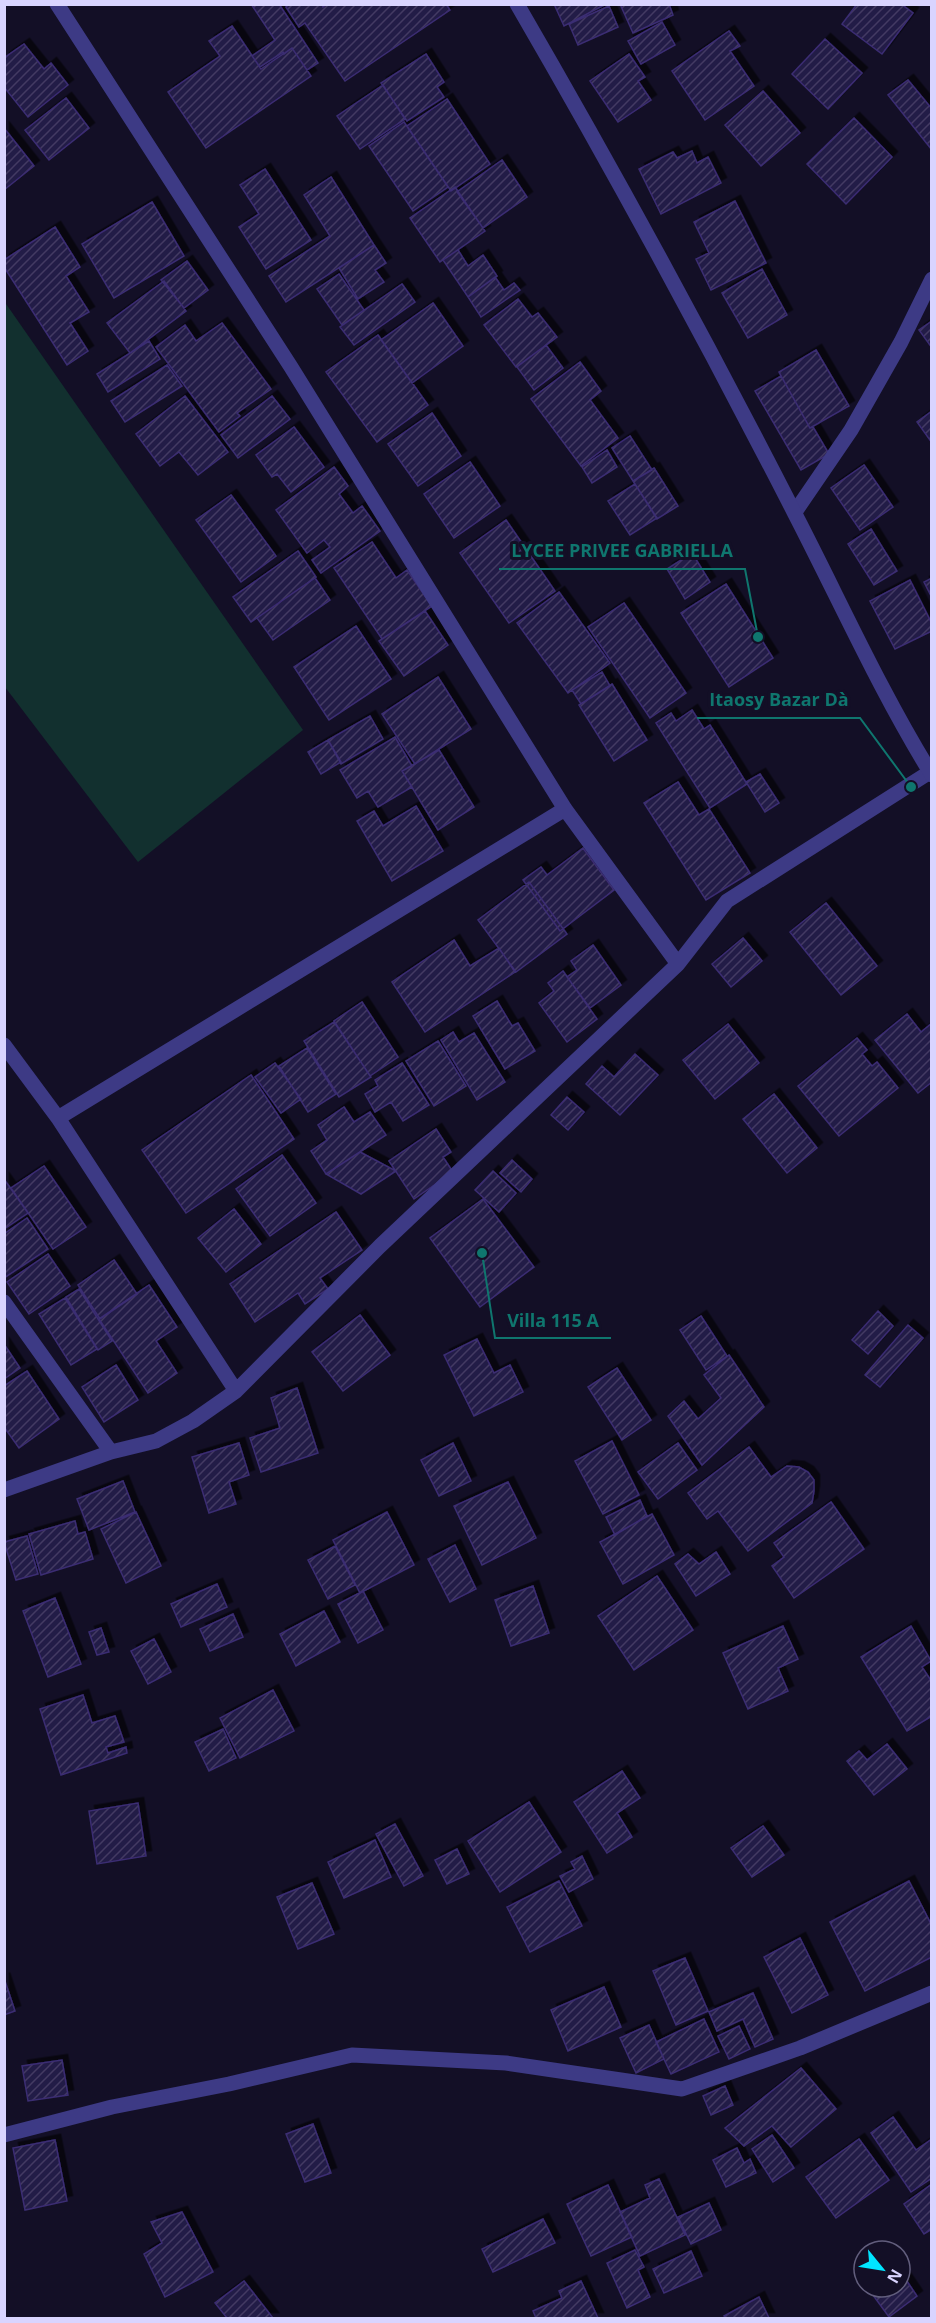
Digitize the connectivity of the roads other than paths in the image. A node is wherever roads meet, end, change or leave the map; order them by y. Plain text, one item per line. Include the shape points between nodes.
1 (57, 4) edge
2 (518, 4) edge
3 (932, 279) edge
4 (795, 513) junction
5 (931, 773) edge
6 (566, 809) junction
7 (678, 964) junction
8 (4, 1045) edge
9 (58, 1118) junction
10 (4, 1302) edge
11 (236, 1391) junction
12 (111, 1452) junction
13 (4, 1490) edge
14 (932, 1993) edge
15 (4, 2135) edge

1 - 6 street via 291,367
2 - 4 street
3 - 4 street via 851,430
4 - 5 street via 894,710
5 - 7 street via 727,901
6 - 7 street
6 - 9 street
7 - 11 street via 380,1246
8 - 9 street
9 - 11 street
10 - 12 street
11 - 12 street via 156,1441
12 - 13 street
14 - 15 street via 800,2048 682,2089 506,2063 352,2055

